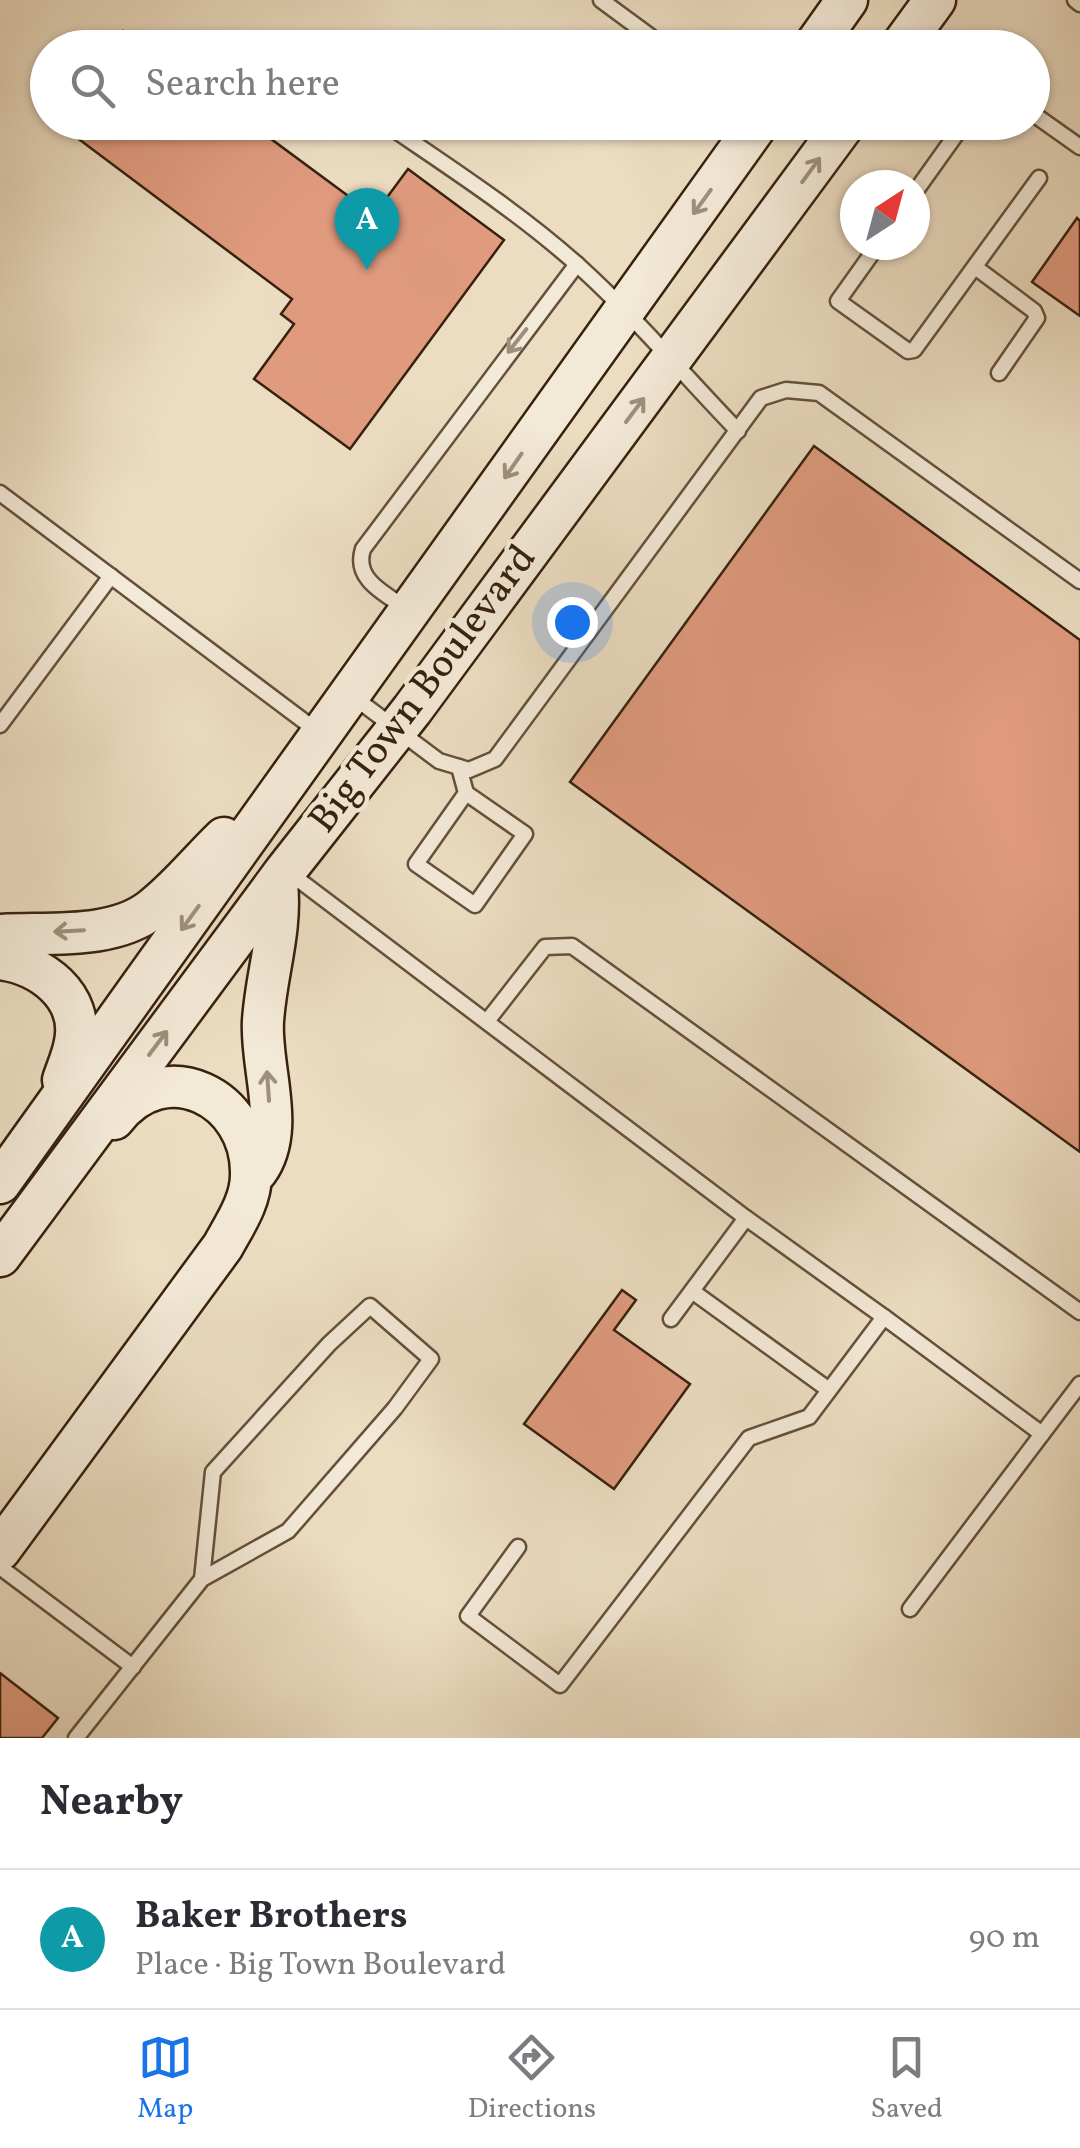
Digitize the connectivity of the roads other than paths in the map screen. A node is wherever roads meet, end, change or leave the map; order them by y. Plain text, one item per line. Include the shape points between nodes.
1 (601, 0) edge
2 (846, 0) edge
3 (935, 0) edge
4 (642, 30) edge
5 (825, 30) edge
6 (913, 30) edge
7 (1050, 125) edge
8 (409, 140) edge
9 (746, 140) edge
10 (833, 140) edge
11 (951, 140) edge
12 (1080, 147) edge
13 (930, 171) edge
14 (1039, 178) dead end
15 (867, 260) edge
16 (577, 264) junction
17 (976, 267) junction
18 (625, 310) junction
19 (671, 362) junction
20 (999, 373) dead end
21 (738, 431) junction
22 (0, 493) edge
23 (111, 576) junction
24 (1080, 580) edge
25 (410, 610) junction
26 (350, 694) junction
27 (0, 725) edge
28 (397, 729) junction
29 (315, 744) junction
30 (459, 767) junction
31 (466, 792) junction
32 (282, 877) junction
33 (0, 935) edge
34 (0, 959) edge
35 (488, 1020) junction
36 (54, 1108) junction
37 (252, 1179) junction
38 (0, 1183) edge
39 (746, 1218) junction
40 (8, 1244) edge
41 (692, 1290) junction
42 (1080, 1312) edge
43 (884, 1317) junction
44 (671, 1318) dead end
45 (1080, 1384) edge
46 (830, 1390) junction
47 (1042, 1434) junction
48 (518, 1547) dead end
49 (0, 1550) edge
50 (0, 1567) edge
51 (202, 1578) junction
52 (910, 1608) dead end
53 (132, 1667) junction
54 (76, 1738) edge

1 - 4 lane
2 - 5 main road
3 - 6 main road
7 - 12 lane
8 - 16 lane
9 -> 18 main road, Big Town Boulevard
19 -> 10 main road, Big Town Boulevard
11 - 13 lane
14 - 17 lane
15 - 17 lane via 838,302 908,351 921,343
16 - 18 lane
16 -> 25 lane via 362,549 364,575
17 - 20 lane via 1037,318
18 - 19 lane
18 -> 25 main road, Big Town Boulevard
19 - 21 lane
28 -> 19 main road, Big Town Boulevard
21 - 24 lane via 761,398 786,390 820,392
21 - 30 lane via 495,759 469,770
22 - 23 lane
23 - 27 lane
23 - 29 lane
25 - 26 main road, Big Town Boulevard
26 - 28 lane
26 - 29 main road, Big Town Boulevard
28 - 30 lane via 439,761
28 - 32 main road, Big Town Boulevard
29 -> 33 main road via 150,911 97,930
29 -> 36 main road, Big Town Boulevard
30 - 31 lane
31 - 31 lane via 416,864 475,905 525,834
32 - 35 lane
37 -> 32 main road via 266,1158 270,1126 263,1022
40 -> 32 main road, Big Town Boulevard
34 - 36 main road via 48,976 72,1013 76,1040
35 - 39 lane
35 - 42 lane via 544,947 572,946
36 - 38 main road, Big Town Boulevard
37 - 40 main road via 245,1132 226,1108 189,1088 148,1092 126,1103 30,1230
37 - 49 main road via 223,1246
39 - 41 lane
39 - 43 lane
41 - 44 lane
41 - 46 lane
43 - 46 lane
43 - 47 lane
45 - 47 lane
46 - 48 lane via 810,1417 749,1438 560,1684 468,1616
47 - 52 lane
50 - 53 lane
51 - 51 lane via 213,1472 370,1306 431,1360 288,1531
51 - 53 lane
53 - 54 lane

